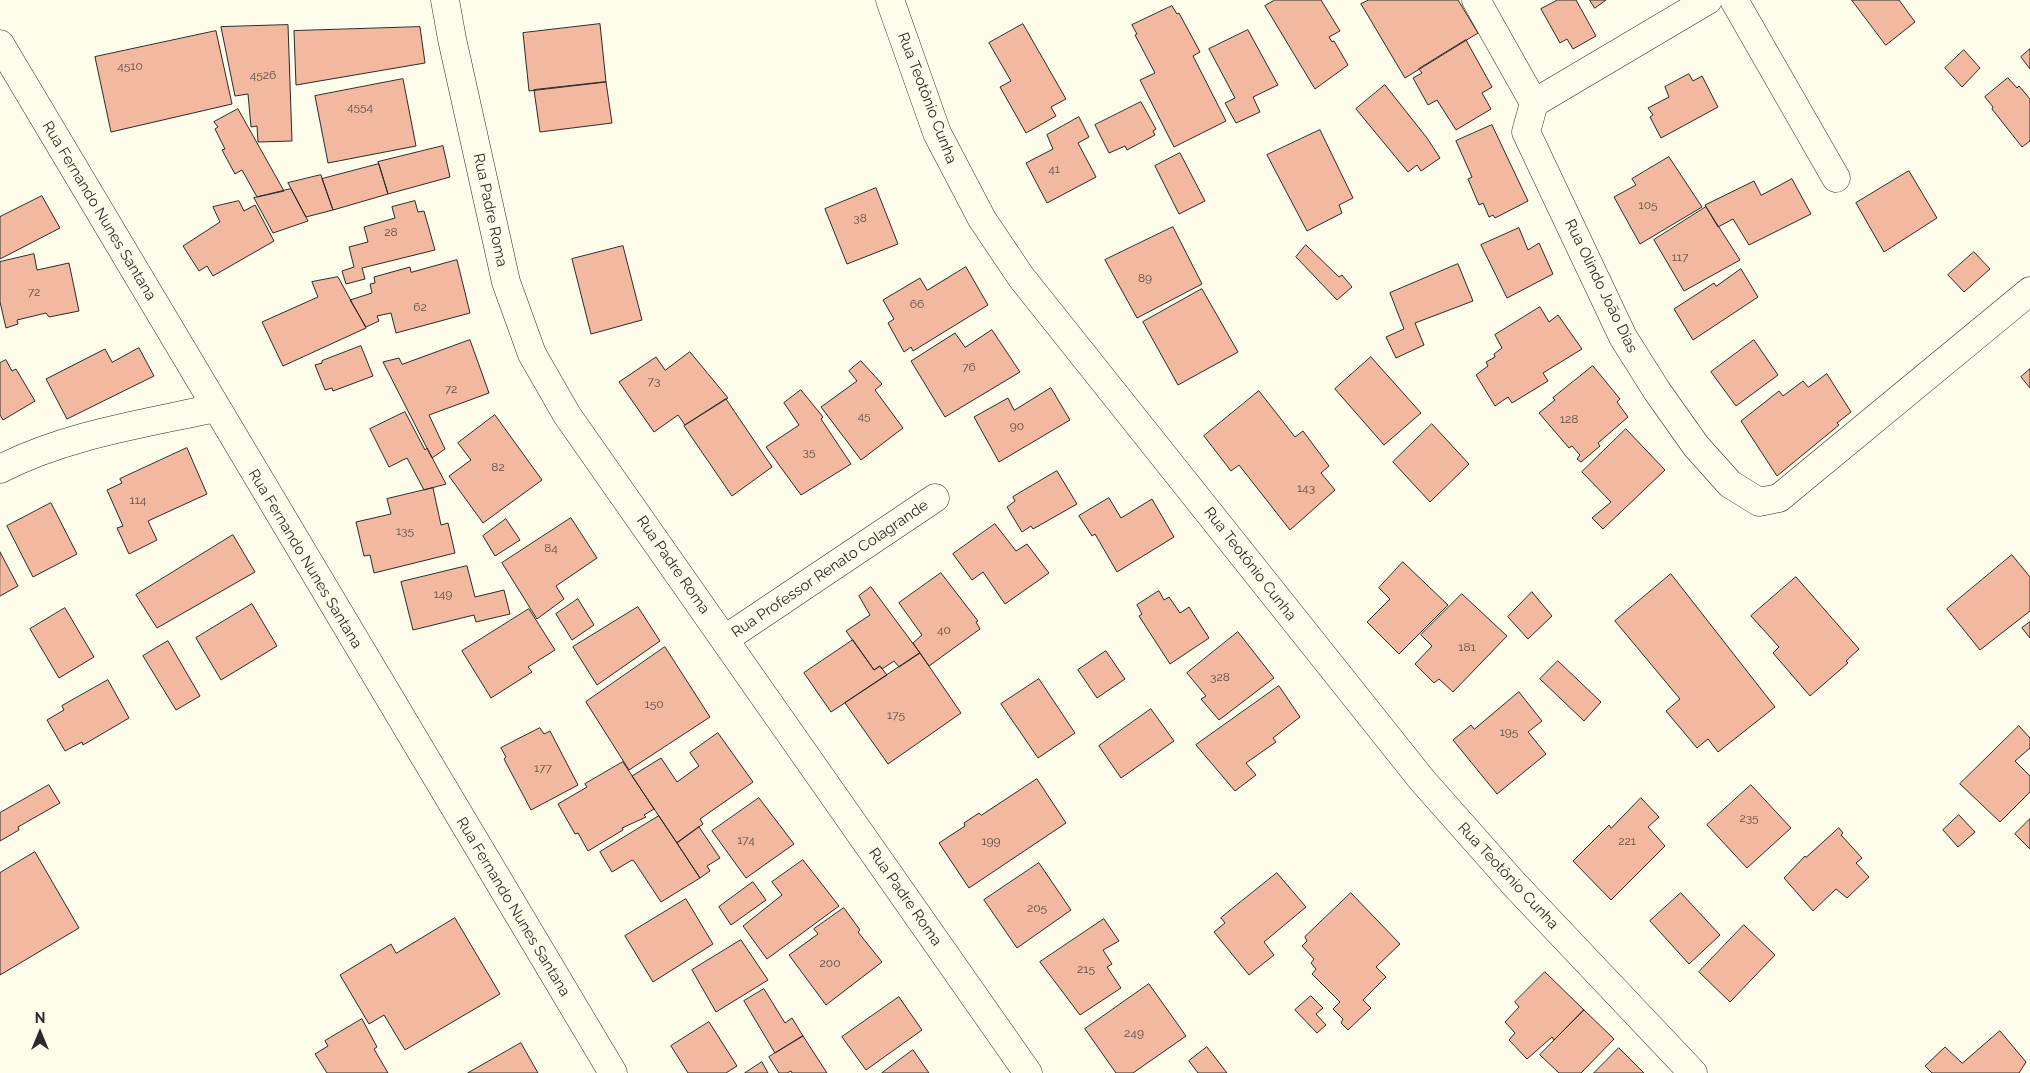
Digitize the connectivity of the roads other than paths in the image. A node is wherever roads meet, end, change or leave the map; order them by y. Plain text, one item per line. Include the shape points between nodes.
1 (445, 0) edge
2 (890, 0) edge
3 (1476, 0) edge
4 (1708, 0) edge
5 (1734, 0) edge
6 (0, 44) edge
7 (1534, 103) junction
8 (1836, 178) dead end
9 (2030, 291) edge
10 (215, 408) junction
11 (0, 469) edge
12 (935, 498) dead end
13 (725, 639) junction
14 (612, 1073) edge
15 (1028, 1073) edge
16 (1693, 1073) edge

1 - 13 street, Rua Padre Roma via 506,282 532,354 567,416
2 - 16 street, Rua Teotônio Cunha via 937,133 982,219 1021,277 1422,780 1515,885
3 - 7 street
4 - 7 street
5 - 8 street
6 - 10 street, Rua Fernando Nunes Santana
7 - 9 street, Rua Olindo João Dias via 1526,132 1623,337 1696,446 1730,484 1759,502 1779,498
10 - 11 street via 49,448
10 - 14 street, Rua Fernando Nunes Santana
12 - 13 street, Rua Professor Renato Colagrande
13 - 15 street, Rua Padre Roma

